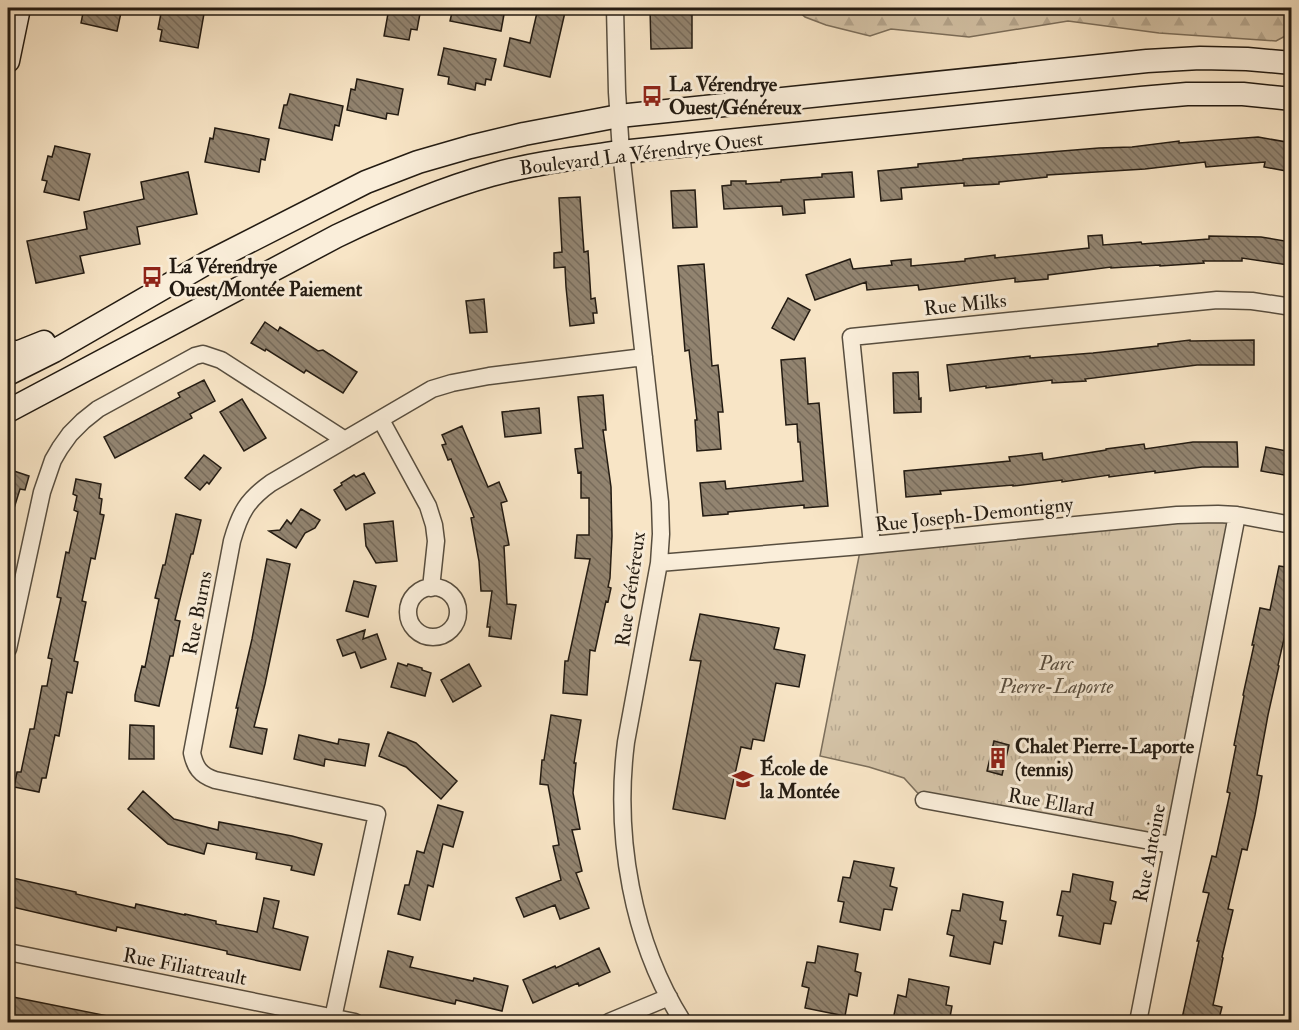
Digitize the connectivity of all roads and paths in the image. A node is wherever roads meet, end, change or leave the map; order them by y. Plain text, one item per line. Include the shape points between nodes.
1 (18, 8) edge
2 (615, 8) edge
3 (8, 61) edge
4 (1292, 63) edge
5 (1292, 99) edge
6 (619, 116) junction
7 (621, 152) junction
8 (158, 292) junction
9 (1292, 308) edge
10 (8, 352) edge
11 (644, 357) junction
12 (8, 374) edge
13 (8, 411) edge
14 (381, 420) junction
15 (345, 440) junction
16 (1237, 515) junction
17 (1292, 525) edge
18 (872, 545) junction
19 (659, 563) junction
20 (431, 588) dead end
21 (8, 649) edge
22 (924, 800) dead end
23 (1172, 846) junction
24 (8, 952) edge
25 (669, 997) junction
26 (333, 1018) junction
27 (355, 1023) edge
28 (609, 1023) edge
29 (683, 1023) edge
30 (1138, 1023) edge

1 - 3 main road
2 - 6 street, Rue Généreux
4 - 6 main road, Boulevard La Vérendrye Ouest via 1200,58 1147,62
5 - 7 main road, Boulevard La Vérendrye Ouest via 1187,94
6 - 7 street, Rue Généreux
6 - 8 main road, Boulevard La Vérendrye Ouest via 470,147 366,182
7 - 11 street, Rue Généreux
7 - 13 main road, Boulevard La Vérendrye Ouest via 492,174 438,191 337,236
8 - 10 main road via 19,352
8 - 12 main road, Boulevard La Vérendrye Ouest
9 - 18 street, Rue Milks via 1217,300 851,337
11 - 14 street, Rue Burns via 452,383 432,389
11 - 19 street, Rue Généreux via 660,502
14 - 15 street, Rue Burns
14 - 20 street via 428,506 434,525 436,555
15 - 21 street via 221,360 203,354 98,410 70,434 53,460 42,492
15 - 26 street, Rue Burns via 263,489 238,521 192,753 198,771 215,780 377,814
16 - 17 street, Rue Joseph-Demontigny
16 - 18 street, Rue Joseph-Demontigny via 1177,515
16 - 23 street, Rue Antoine
18 - 19 street, Rue Joseph-Demontigny
19 - 25 street, Rue Généreux via 629,723 622,799 632,893 655,967
22 - 23 street, Rue Ellard
23 - 30 street, Rue Antoine
24 - 26 street, Rue Filiatreault
25 - 28 street
25 - 29 street, Rue Généreux
26 - 27 street, Rue Filiatreault

